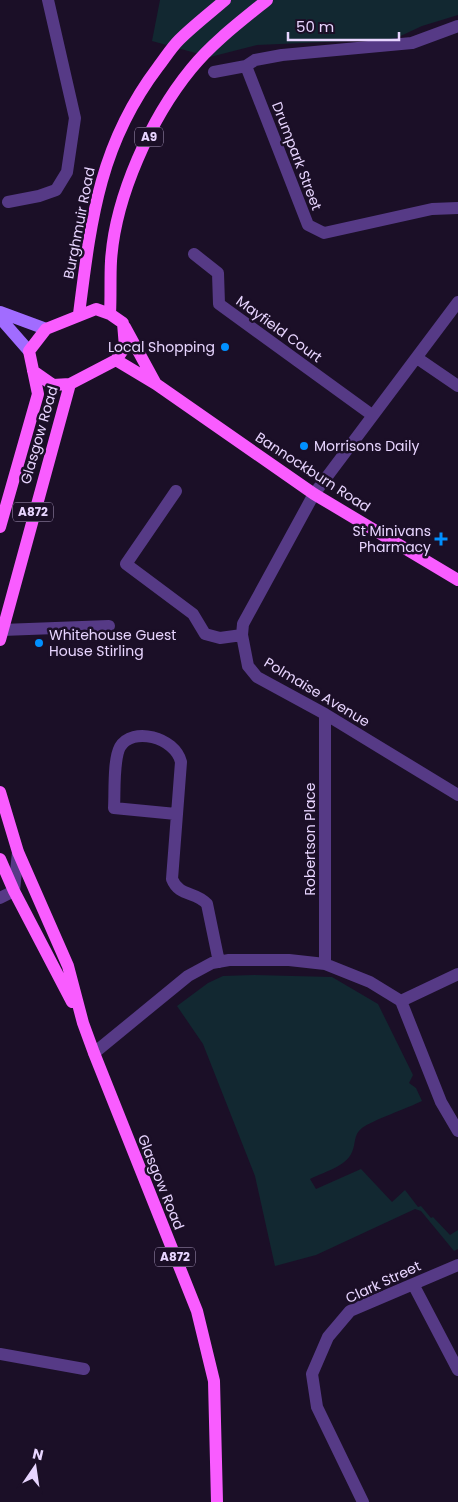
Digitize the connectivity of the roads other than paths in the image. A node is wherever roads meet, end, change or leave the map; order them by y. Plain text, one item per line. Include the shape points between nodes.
1 (48, 0) edge
2 (225, 0) edge
3 (267, 0) edge
4 (458, 26) edge
5 (246, 66) junction
6 (214, 72) dead end
7 (8, 202) dead end
8 (458, 208) edge
9 (194, 254) dead end
10 (458, 302) edge
11 (0, 312) edge
12 (79, 314) junction
13 (110, 314) junction
14 (0, 318) edge
15 (123, 323) junction
16 (46, 329) junction
17 (30, 350) junction
18 (417, 358) junction
19 (116, 360) junction
20 (33, 372) junction
21 (70, 384) junction
22 (156, 384) junction
23 (458, 386) edge
24 (372, 415) junction
25 (176, 490) dead end
26 (314, 494) junction
27 (0, 527) edge
28 (458, 580) edge
29 (109, 626) dead end
30 (1, 635) edge
31 (242, 635) junction
32 (325, 714) junction
33 (0, 792) edge
34 (458, 795) edge
35 (176, 814) junction
36 (18, 852) junction
37 (0, 859) edge
38 (14, 891) junction
39 (0, 898) edge
40 (219, 962) junction
41 (325, 964) junction
42 (458, 974) edge
43 (401, 1001) junction
44 (83, 1023) junction
45 (94, 1053) junction
46 (458, 1131) edge
47 (458, 1265) edge
48 (413, 1284) junction
49 (0, 1354) edge
50 (84, 1369) dead end
51 (458, 1370) edge
52 (218, 1502) edge
53 (363, 1502) edge

1 - 7 street via 75,118 67,172 56,190
2 - 12 main road, Burghmuir Road / A9 via 178,41 140,91 118,132 100,187 86,255
3 - 13 main road, A9 via 191,68 141,152 128,182 111,259
4 - 5 street via 412,43 282,55 255,60
5 - 6 street
5 - 8 street, Drumpark Street via 308,225 324,232 432,210
9 - 24 street, Mayfield Court via 218,273 219,304
10 - 18 street, Polmaise Avenue
11 - 16 main road
12 - 13 main road via 96,309
12 - 16 main road
13 - 15 main road
14 - 17 main road
15 - 19 main road via 124,347
15 - 22 main road, Bannockburn Road
16 - 17 main road
17 - 20 main road
18 - 23 street
18 - 24 street, Polmaise Avenue
19 - 21 main road
19 - 22 main road, Bannockburn Road
20 - 21 main road via 53,385
20 - 27 main road, Glasgow Road / A872 via 38,394
21 - 30 main road, Glasgow Road / A872
22 - 26 main road, Bannockburn Road
24 - 26 street, Polmaise Avenue
25 - 31 street via 126,564 193,614 205,634 220,638
26 - 28 main road, Bannockburn Road
26 - 31 street, Polmaise Avenue via 243,624
29 - 30 street
31 - 32 street, Polmaise Avenue via 248,666 257,678
32 - 34 street, Polmaise Avenue
32 - 41 street, Robertson Place
33 - 36 main road, Glasgow Road / A872
35 - 35 street via 114,808 118,755 128,739 136,736 161,739 177,752 181,762
35 - 40 street via 172,879 181,892 207,904
36 - 38 street
36 - 44 main road, Glasgow Road / A872 via 68,966
37 - 38 main road, Glasgow Road / A872
38 - 39 street
38 - 44 main road, Glasgow Road / A872
40 - 41 street via 289,960
40 - 45 street via 188,976
41 - 43 street via 370,982
42 - 43 street
43 - 46 street via 441,1102
44 - 45 main road, Glasgow Road / A872
45 - 52 main road, Glasgow Road / A872 via 198,1311 214,1381
47 - 48 street, Clark Street
48 - 51 street
48 - 53 street, Clark Street via 350,1312 328,1337 312,1374 317,1407
49 - 50 street

